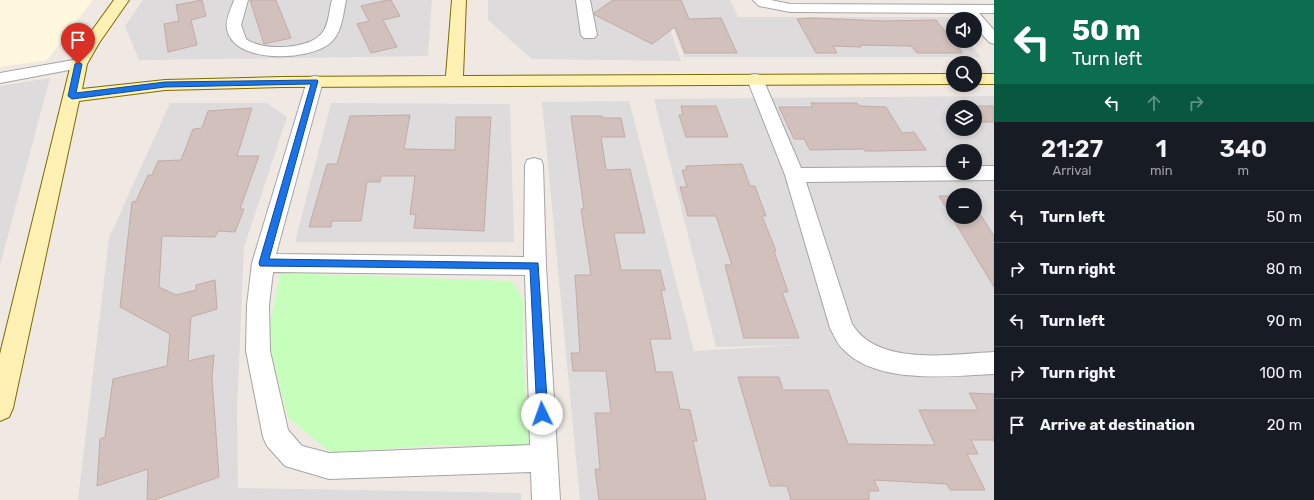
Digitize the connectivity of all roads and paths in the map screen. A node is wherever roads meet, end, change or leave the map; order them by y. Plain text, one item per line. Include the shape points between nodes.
1 (122, 0) edge
2 (242, 0) edge
3 (339, 0) edge
4 (459, 0) edge
5 (583, 0) edge
6 (760, 0) edge
7 (994, 9) edge
8 (968, 10) junction
9 (589, 35) dead end
10 (994, 39) edge
11 (78, 64) junction
12 (0, 78) edge
13 (755, 79) junction
14 (946, 79) edge
15 (982, 79) edge
16 (994, 79) edge
17 (315, 81) junction
18 (454, 81) junction
19 (72, 96) junction
20 (534, 165) dead end
21 (994, 173) edge
22 (794, 176) junction
23 (263, 263) junction
24 (535, 266) junction
25 (994, 363) edge
26 (0, 408) edge
27 (544, 458) junction
28 (546, 500) edge

1 - 11 street
2 - 3 street via 234,22 234,31 240,43 253,49 277,51 311,48 322,42 329,36
4 - 18 street
5 - 9 street
6 - 8 street via 790,8
7 - 8 street
8 - 10 street
11 - 12 street
11 - 19 street
13 - 14 street
13 - 18 street
13 - 22 street
15 - 16 street
17 - 18 street
17 - 19 street via 165,84
17 - 23 street
19 - 26 street
20 - 24 street
21 - 22 street
22 - 25 street via 842,328 851,342 865,353 884,362 907,365
23 - 24 street
23 - 27 street via 258,305 258,351 276,437 294,457 329,466
24 - 27 street
27 - 28 street

